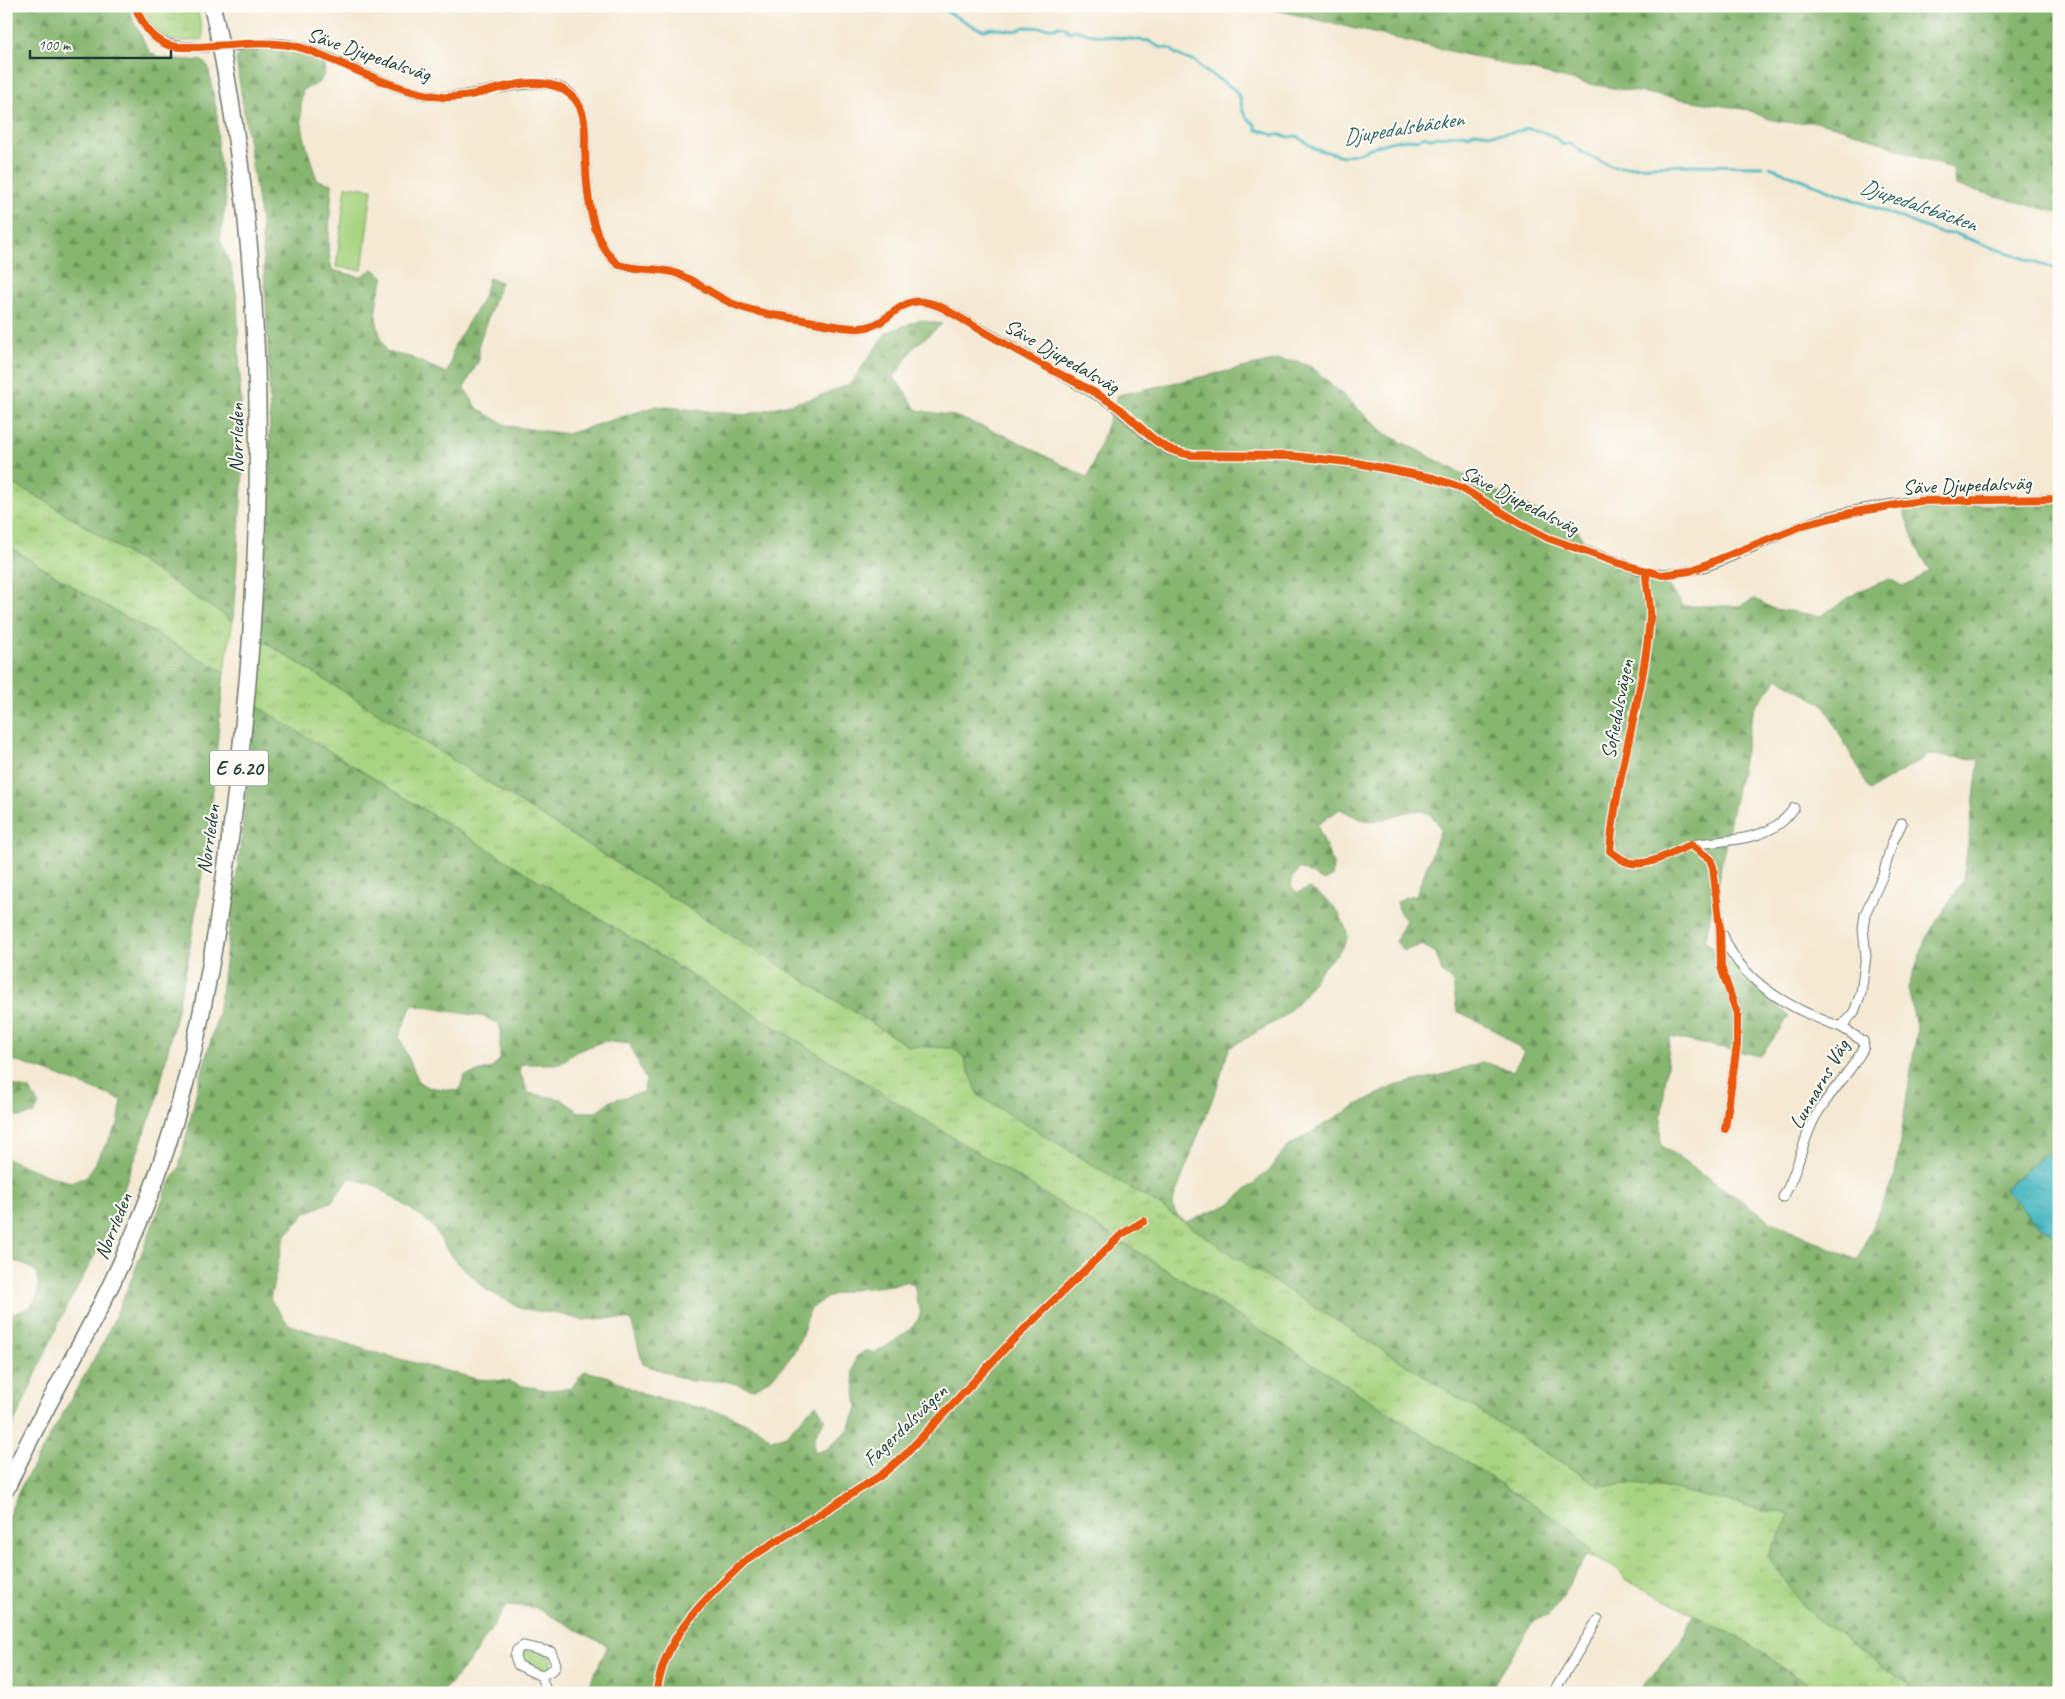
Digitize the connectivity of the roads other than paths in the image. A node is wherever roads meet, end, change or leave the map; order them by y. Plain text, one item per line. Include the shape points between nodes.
1 (135, 6) edge
2 (212, 6) edge
3 (232, 46) dead end
4 (207, 47) dead end
5 (2058, 497) edge
6 (1646, 572) junction
7 (1794, 808) dead end
8 (1902, 823) dead end
9 (1692, 845) junction
10 (1720, 928) junction
11 (1841, 1027) junction
12 (1725, 1128) dead end
13 (1783, 1197) dead end
14 (1144, 1221) dead end
15 (6, 1490) edge
16 (1598, 1619) dead end
17 (541, 1676) junction
18 (546, 1693) edge
19 (656, 1693) edge
20 (1553, 1693) edge

1 - 4 street via 150,34 160,41 177,46
2 - 15 highway, Norrleden / E 6.20 via 229,90 249,235 255,318 257,426 257,521 248,674 227,863 205,996 166,1150 126,1253
3 - 6 street, Säve Djupedalsväg via 295,46 383,82 440,96 472,95 527,84 560,88 574,98 582,111 587,184 593,217 605,248 619,264 672,272 724,300 755,311 846,327 868,328 907,302 927,302 1107,400 1152,440 1169,450 1192,455 1293,456 1357,463 1433,478 1460,487 1548,538
5 - 6 street, Säve Djupedalsväg via 1911,502 1815,521 1690,571 1662,575
6 - 9 street, Sofiedalsvägen via 1650,605 1648,638 1610,851 1626,861 1641,863
7 - 9 street via 1786,819 1756,836
8 - 11 street, Lunnarns Väg via 1865,914 1866,956 1861,993 1854,1012
9 - 10 street, Lunnarns Väg via 1710,859 1714,867
10 - 11 street, Lunnarns Väg via 1739,963 1763,987 1807,1013
10 - 12 street, Lunnarns Väg via 1721,967 1734,1004 1738,1030
11 - 13 street, Lunnarns Väg via 1861,1039 1864,1047 1816,1116 1793,1180
14 - 19 street, Fagerdalsvägen via 1128,1229 1108,1247 1007,1345 906,1454 880,1476 745,1561 727,1578 682,1629 669,1650
16 - 20 street
17 - 17 street via 518,1665 517,1650 528,1646 553,1654 556,1667
17 - 18 street

